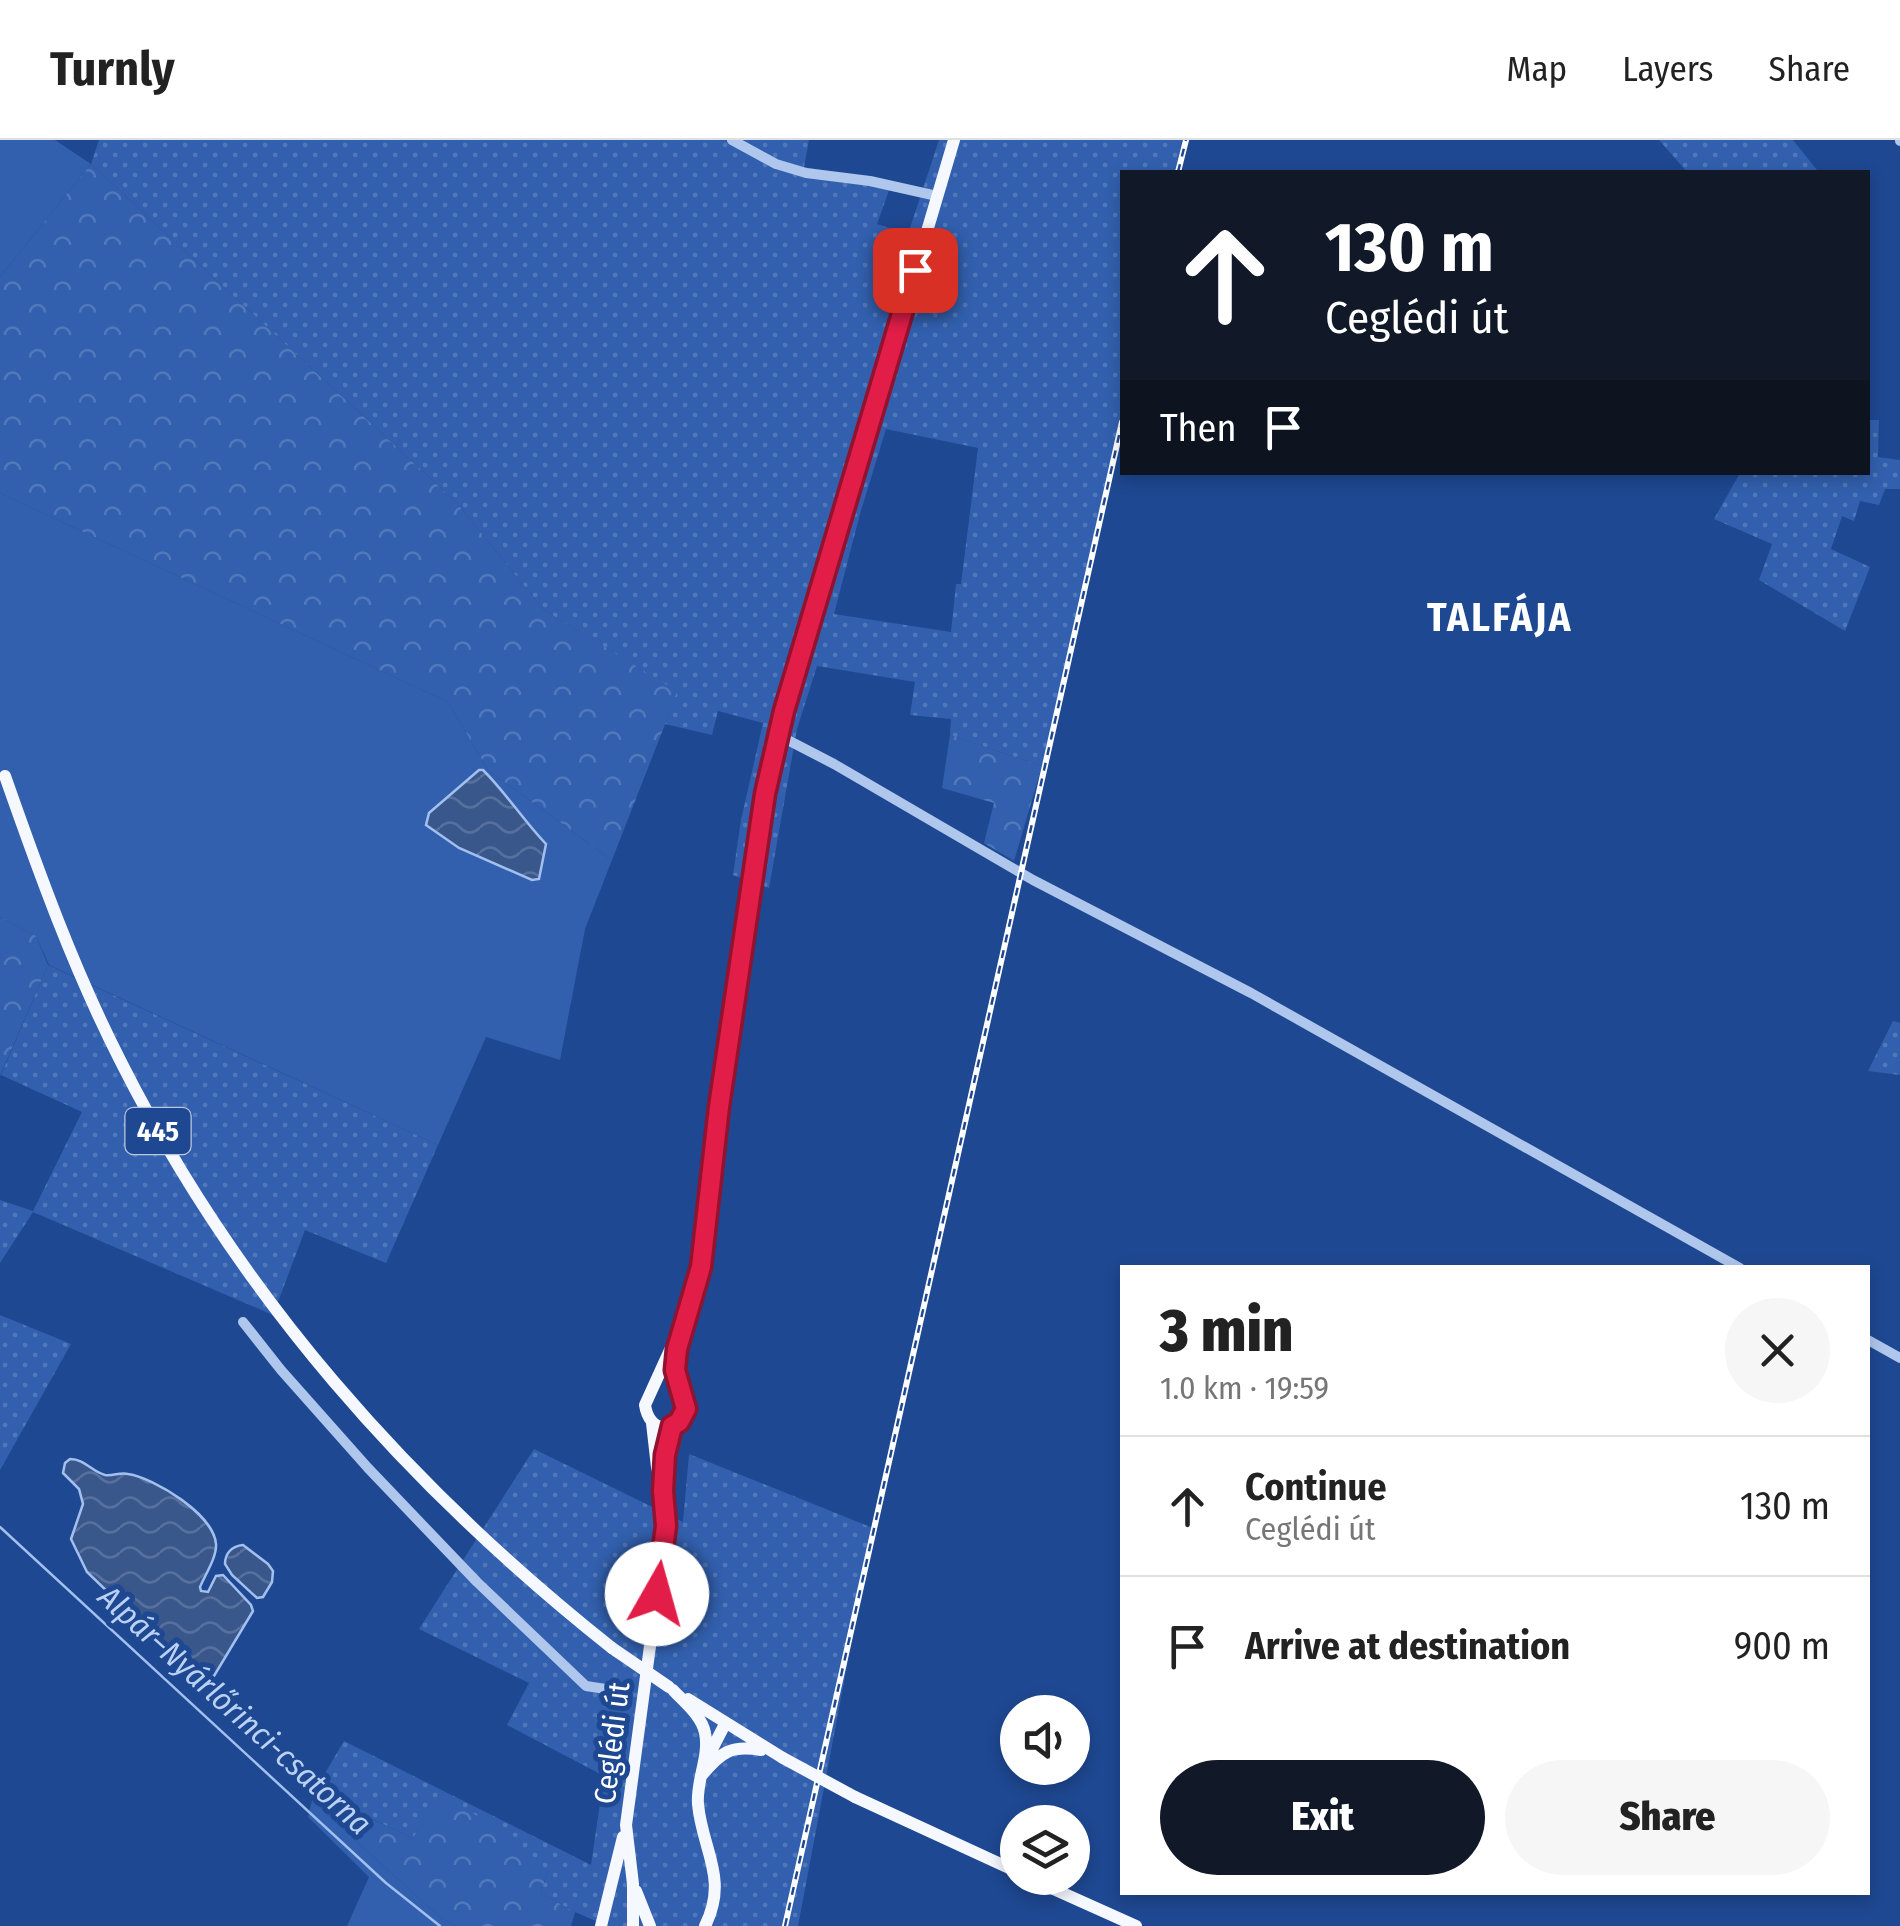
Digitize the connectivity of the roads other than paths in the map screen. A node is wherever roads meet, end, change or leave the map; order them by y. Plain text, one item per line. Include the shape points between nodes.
1 (732, 140) edge
2 (954, 140) edge
3 (937, 196) junction
4 (778, 735) junction
5 (5, 776) dead end
6 (1735, 1265) edge
7 (243, 1322) dead end
8 (683, 1323) junction
9 (1870, 1341) edge
10 (1900, 1358) edge
11 (652, 1392) junction
12 (680, 1392) junction
13 (652, 1423) junction
14 (672, 1426) junction
15 (663, 1491) junction
16 (671, 1688) junction
17 (612, 1690) dead end
18 (726, 1724) junction
19 (777, 1755) junction
20 (700, 1776) junction
21 (626, 1824) junction
22 (1000, 1864) edge
23 (634, 1884) junction
24 (1067, 1895) edge
25 (705, 1924) edge
26 (601, 1926) edge
27 (633, 1926) edge
28 (650, 1926) edge
29 (1136, 1926) edge

1 - 3 street via 806,173
2 - 3 main road
3 - 4 main road
4 - 6 street
4 - 8 main road via 751,879 701,1267
5 - 16 main road, 445, bridge via 71,954 122,1063 248,1274 415,1472 612,1648
7 - 17 street via 477,1582 586,1686
8 - 11 main road
8 - 12 main road via 675,1370
9 - 10 street
11 - 12 main road via 666,1386
11 - 13 main road via 645,1409
12 - 14 main road via 686,1409
13 - 14 main road
13 - 15 main road, Ceglédi út
14 - 15 main road, Ceglédi út
15 - 21 main road, Ceglédi út via 666,1526
16 - 18 main road, 445
16 - 20 main road via 706,1734
18 - 19 main road, 445
18 - 20 main road
19 - 20 main road via 730,1750
19 - 22 main road, 445, bridge
20 - 25 main road via 698,1805 716,1878
21 - 23 main road, Ceglédi út
21 - 26 main road
23 - 27 main road, Ceglédi út
23 - 28 main road, Ceglédi út
24 - 29 main road

